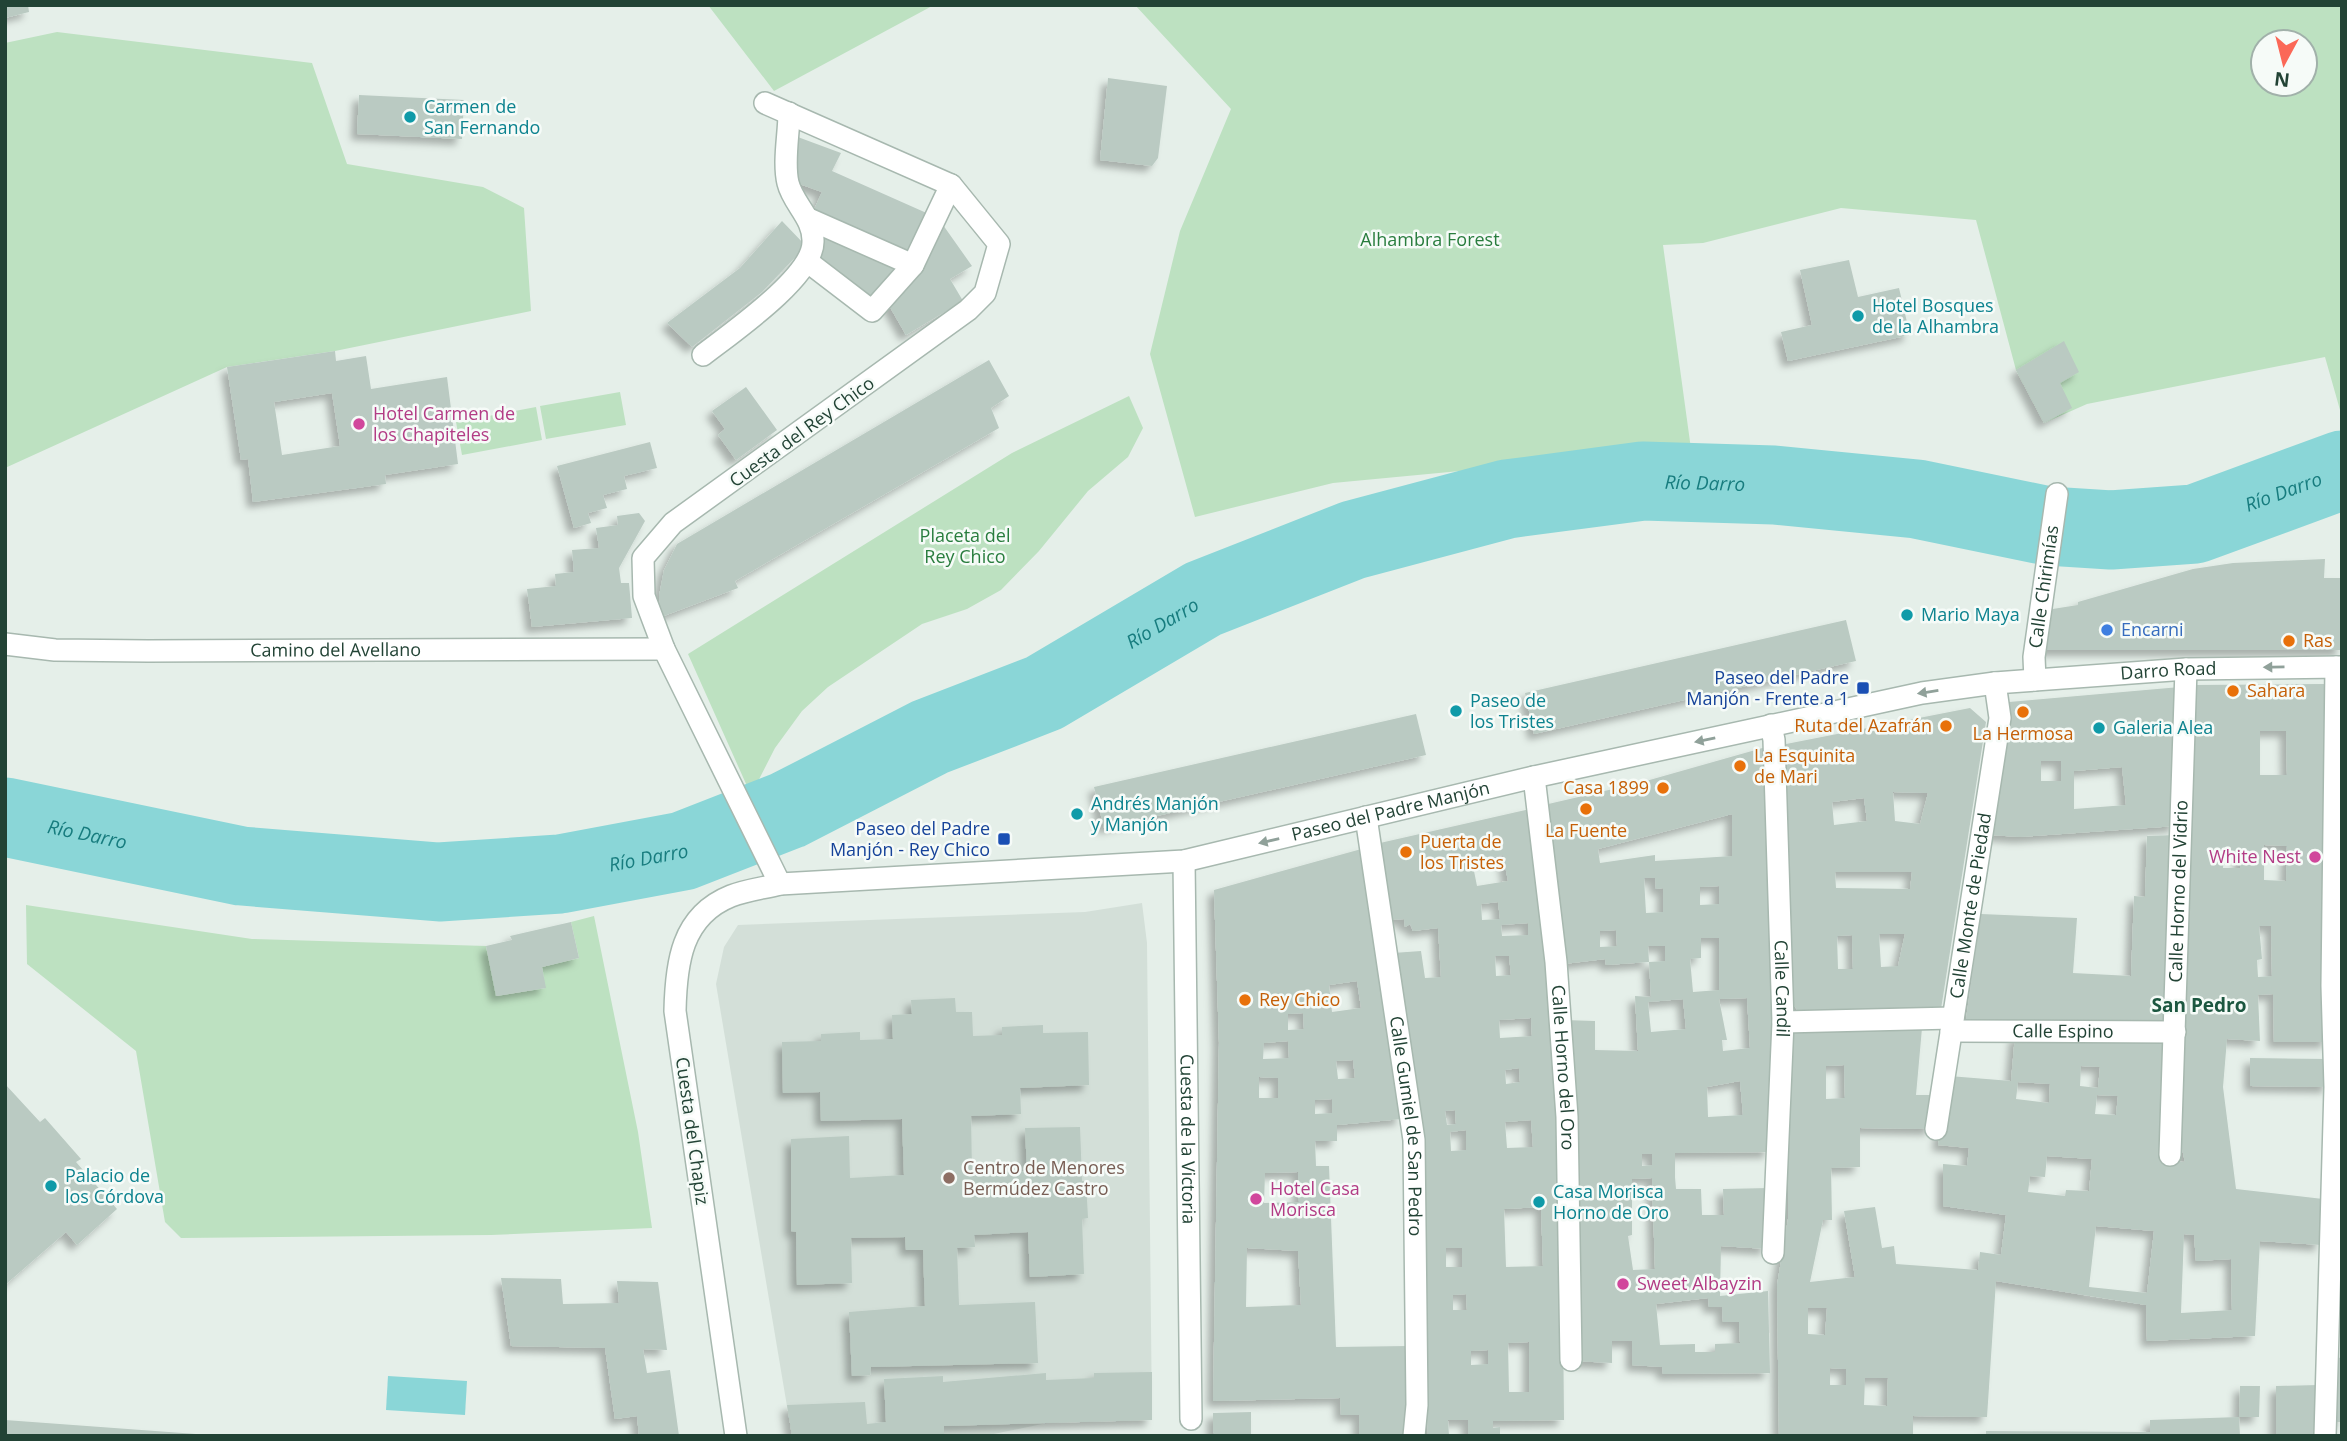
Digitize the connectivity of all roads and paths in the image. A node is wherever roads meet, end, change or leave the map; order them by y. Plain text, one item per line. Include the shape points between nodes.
1 (765, 103) dead end
2 (789, 113) junction
3 (951, 185) junction
4 (808, 219) junction
5 (808, 262) junction
6 (913, 265) junction
7 (703, 355) dead end
8 (2057, 494) dead end
9 (5, 644) edge
10 (664, 649) junction
11 (2339, 667) edge
12 (2186, 668) junction
13 (2035, 680) junction
14 (1995, 683) junction
15 (1771, 725) junction
16 (1534, 777) junction
17 (1366, 817) junction
18 (1184, 861) junction
19 (780, 884) junction
20 (1783, 1022) junction
21 (1951, 1031) junction
22 (2175, 1032) junction
23 (1936, 1129) dead end
24 (2170, 1155) dead end
25 (1773, 1253) dead end
26 (1571, 1360) dead end
27 (1191, 1419) dead end
28 (736, 1436) edge
29 (1414, 1436) edge
30 (2325, 1436) edge

1 - 2 street, Cuesta del Rey Chico
2 - 3 street, Cuesta del Rey Chico
2 - 4 street via 788,183
3 - 6 street
3 - 10 street, Cuesta del Rey Chico via 999,244 985,293 968,310 673,523 657,540 643,558 644,596
4 - 5 street via 813,242
4 - 6 street
5 - 6 street via 872,312
5 - 7 street via 761,311
8 - 13 street, Calle Chirimías via 2034,657
9 - 10 street, Camino del Avellano via 148,652
10 - 19 street, Cuesta del Rey Chico
11 -> 12 street, Darro Road
11 - 30 street via 2332,986 2335,1087
12 - 13 street, Darro Road
12 - 22 street, Calle Horno del Vidrio
13 - 14 street, Darro Road
14 -> 15 street, Paseo del Padre Manjón via 1922,693
14 - 21 street, Calle Monte de Piedad via 2000,718
15 -> 16 street, Paseo del Padre Manjón
15 - 20 street, Calle Candil via 1780,859
16 - 17 street, Paseo del Padre Manjón
16 - 26 street, Calle Horno del Oro via 1556,962 1567,1117
17 -> 18 street, Paseo del Padre Manjón
17 - 29 street, Calle Gumiel de San Pedro via 1414,1140
18 - 19 street, Paseo del Padre Manjón
18 - 27 street, Cuesta de la Victoria
19 - 28 street, Cuesta del Chapiz via 730,896 700,918 684,939 676,971 675,1011
20 - 21 street, Calle Espino
20 - 25 street, Calle Candil
21 - 22 street, Calle Espino
21 - 23 street, Calle Monte de Piedad
22 - 24 street, Calle Horno del Vidrio

